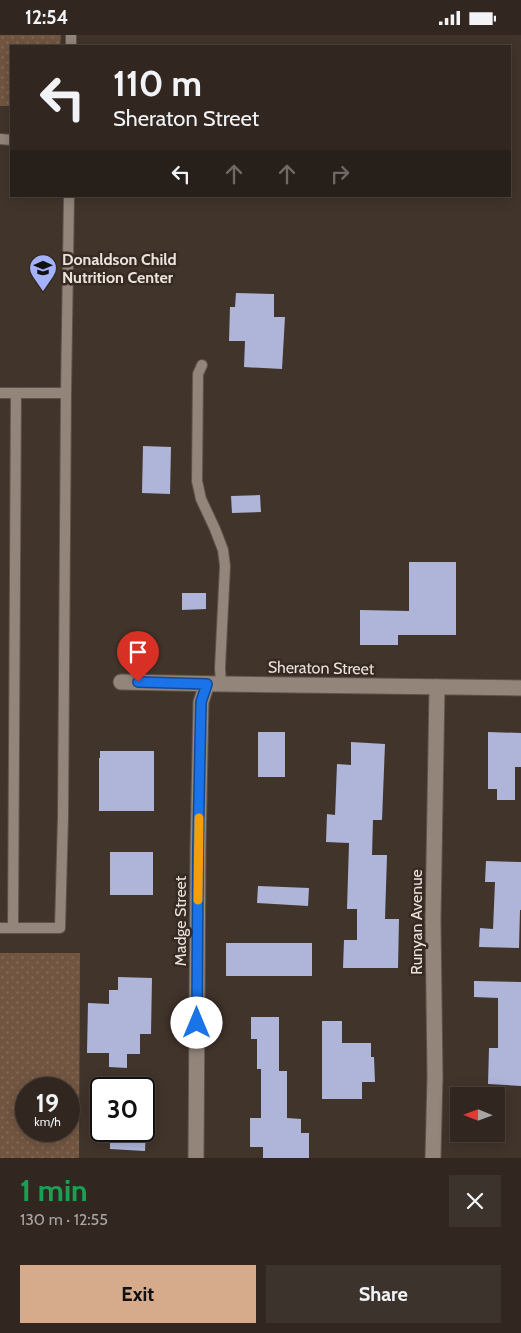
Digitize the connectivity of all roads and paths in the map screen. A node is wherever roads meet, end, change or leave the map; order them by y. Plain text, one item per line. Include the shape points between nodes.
1 (69, 197) edge
2 (202, 365) dead end
3 (0, 393) edge
4 (16, 393) junction
5 (66, 393) junction
6 (121, 682) dead end
7 (214, 684) junction
8 (437, 687) junction
9 (521, 688) edge
10 (0, 928) edge
11 (13, 928) junction
12 (196, 1158) edge
13 (433, 1158) edge

1 - 5 lane
2 - 7 lane via 198,374 197,481 225,566 220,667
3 - 4 lane
4 - 5 lane
4 - 11 lane
5 - 11 lane via 60,928
6 - 7 street, Sheraton Street
7 - 8 street, Sheraton Street
7 - 12 street, Madge Street via 201,702
8 - 9 street, Sheraton Street
8 - 13 street, Runyan Avenue
10 - 11 lane

